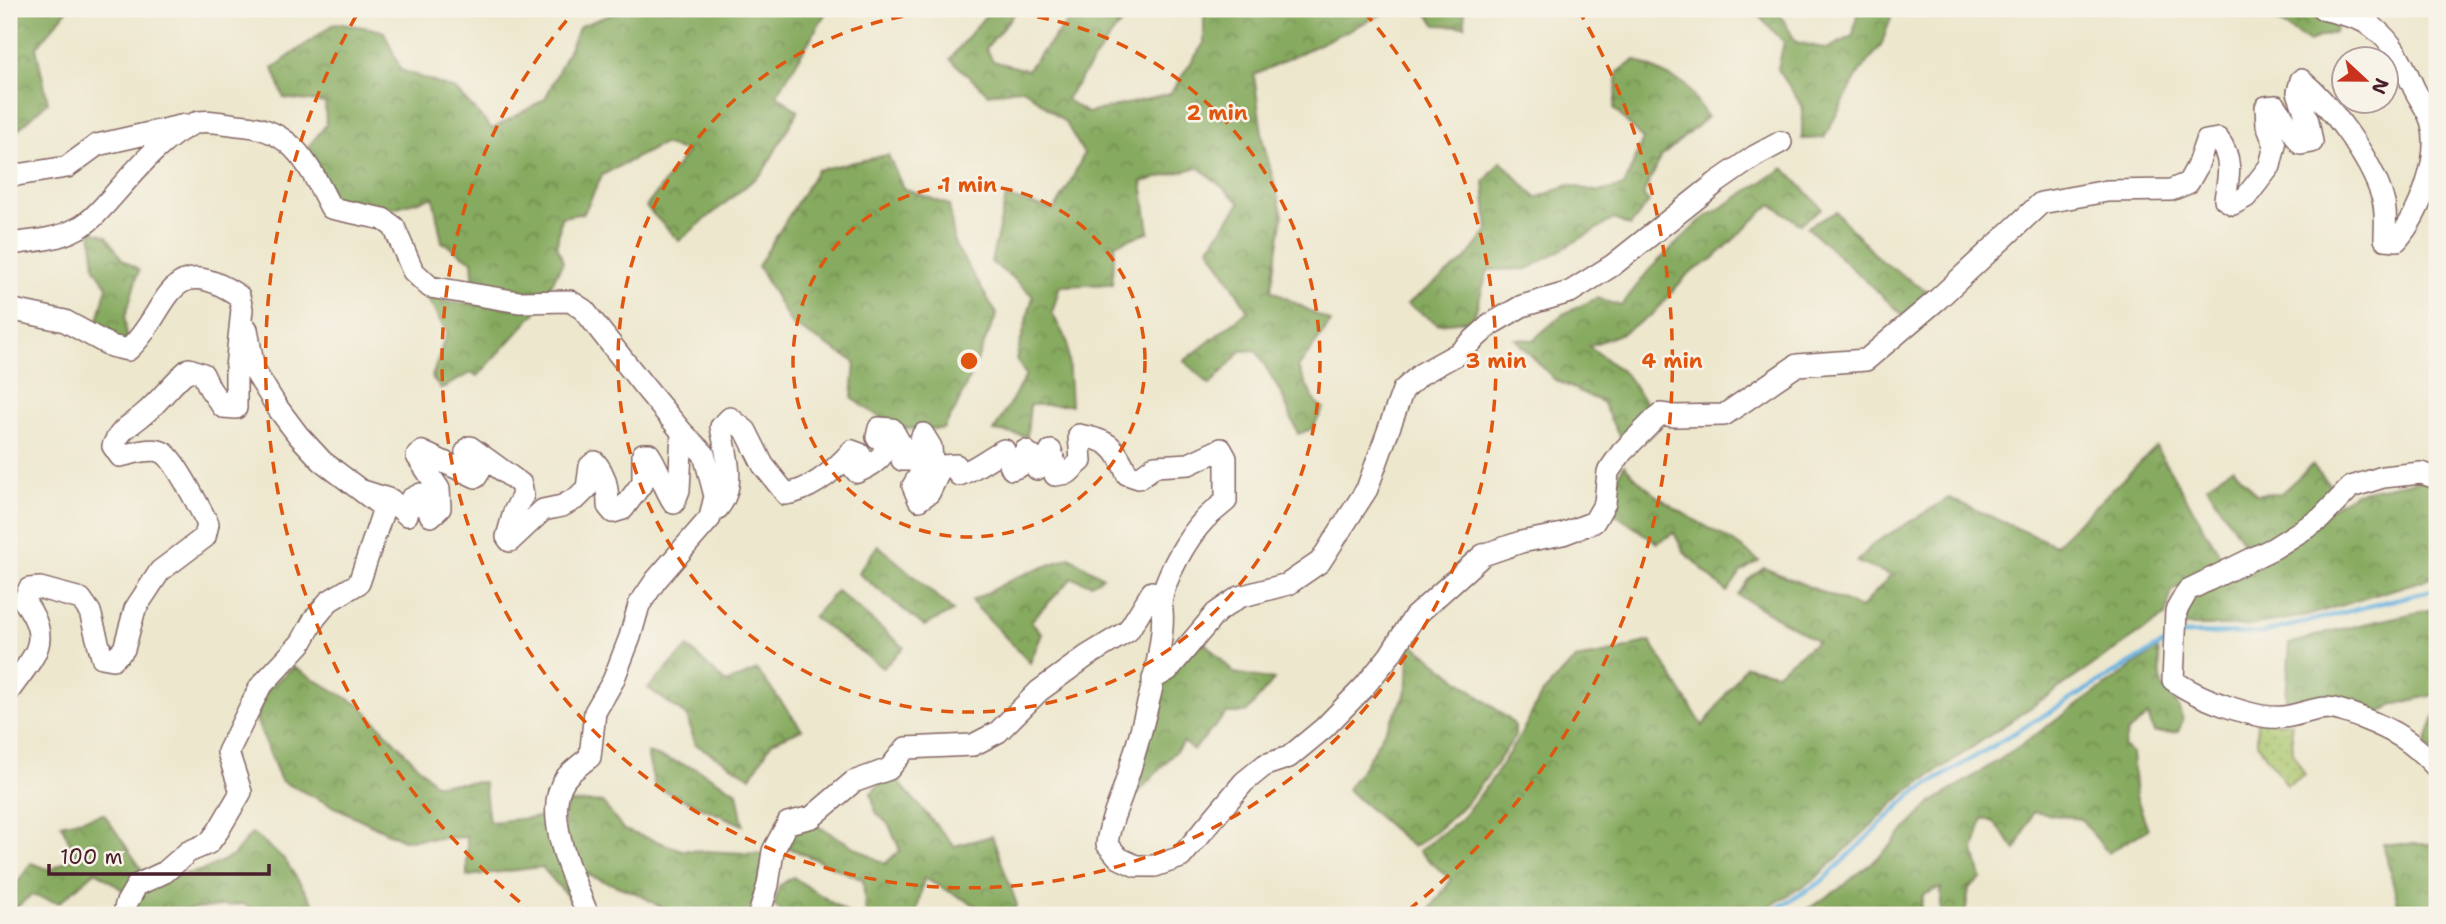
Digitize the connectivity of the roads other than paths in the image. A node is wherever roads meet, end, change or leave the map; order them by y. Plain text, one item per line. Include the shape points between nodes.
1 (2323, 9) edge
2 (197, 122) junction
3 (1781, 142) dead end
4 (9, 172) edge
5 (9, 244) edge
6 (9, 309) edge
7 (242, 309) junction
8 (682, 432) junction
9 (2437, 478) edge
10 (363, 491) junction
11 (710, 518) junction
12 (1161, 603) junction
13 (1153, 679) junction
14 (9, 691) edge
15 (2437, 768) edge
16 (124, 915) edge
17 (588, 915) edge
18 (759, 915) edge

1 - 13 street via 2376,30 2400,56 2432,123 2435,149 2426,183 2410,225 2397,240 2385,239 2382,195 2355,141 2301,80 2298,92 2312,142 2301,144 2276,106 2266,107 2275,145 2270,166 2246,197 2233,204 2225,199 2230,167 2227,150 2218,139 2206,141 2188,183 2171,190 2106,191 2041,203 1866,359 1797,365 1724,415 1660,414 1608,472 1605,503 1594,522 1483,555 1414,618 1364,687 1324,728 1289,757 1265,765 1244,782 1181,857 1155,866 1136,866 1119,858 1107,844 1108,828 1124,789
2 - 4 street via 97,145 67,167 18,175
2 - 5 street via 149,156 100,211 77,229
2 - 8 street via 248,125 273,132 302,155 331,208 383,219 394,228 413,271 430,287 519,302 570,301 584,310
3 - 13 street via 1716,183 1613,265 1570,292 1522,306 1491,324 1459,353 1402,390 1367,489 1320,562 1288,584 1239,597 1216,613 1168,670
6 - 7 street via 65,321 128,350 143,337 165,296 180,282 200,278 224,286 239,296
7 - 10 street via 254,370 277,407 322,461
7 - 14 street via 236,408 223,407 202,374 188,369 145,414 119,432 113,446 120,456 151,450 164,453 208,524 205,537 160,571 135,610 124,649 113,659 102,657 90,612 81,599 40,587 29,589 24,601 36,617 41,636
8 - 10 street via 679,490 674,503 659,468 649,454 643,454 643,482 622,509 613,512 603,471 596,462 590,466 587,488 577,498 543,510 510,541 507,537 514,512 523,495 521,484 470,447 466,452 479,472 476,477 422,452 417,456 439,489 440,508 431,516 421,494 411,499 407,515 391,500
8 - 11 street via 704,453 715,496
9 - 15 street via 2421,472 2351,487 2320,519 2274,548 2188,590 2176,611 2173,680 2186,690 2255,715 2282,717 2327,708 2352,714 2395,731
10 - 16 street via 384,508 359,583 329,601 301,643 260,687 229,752 241,792 218,831 209,843 137,885
11 - 12 street via 723,502 730,477 721,427 730,418 746,431 763,465 786,494 798,492 838,467 852,451 860,454 852,466 857,472 869,467 884,455 888,445 877,437 879,428 892,429 900,443 901,460 912,460 923,434 931,447 932,461 913,486 919,500 929,493 942,467 956,465 959,475 1004,450 1012,469 1020,466 1025,451 1037,470 1051,452 1055,475 1068,472 1081,461 1079,435 1111,444 1126,474 1139,478 1155,466 1189,464 1221,449 1226,458 1226,501 1204,520 1181,554
11 - 17 street via 639,605 613,681 595,712 590,757 565,779 558,799 558,834
12 - 13 street via 1162,627
12 - 18 street via 1152,592 1128,631 1040,691 998,732 973,746 906,748 890,769 853,782 812,817 789,823 774,851

